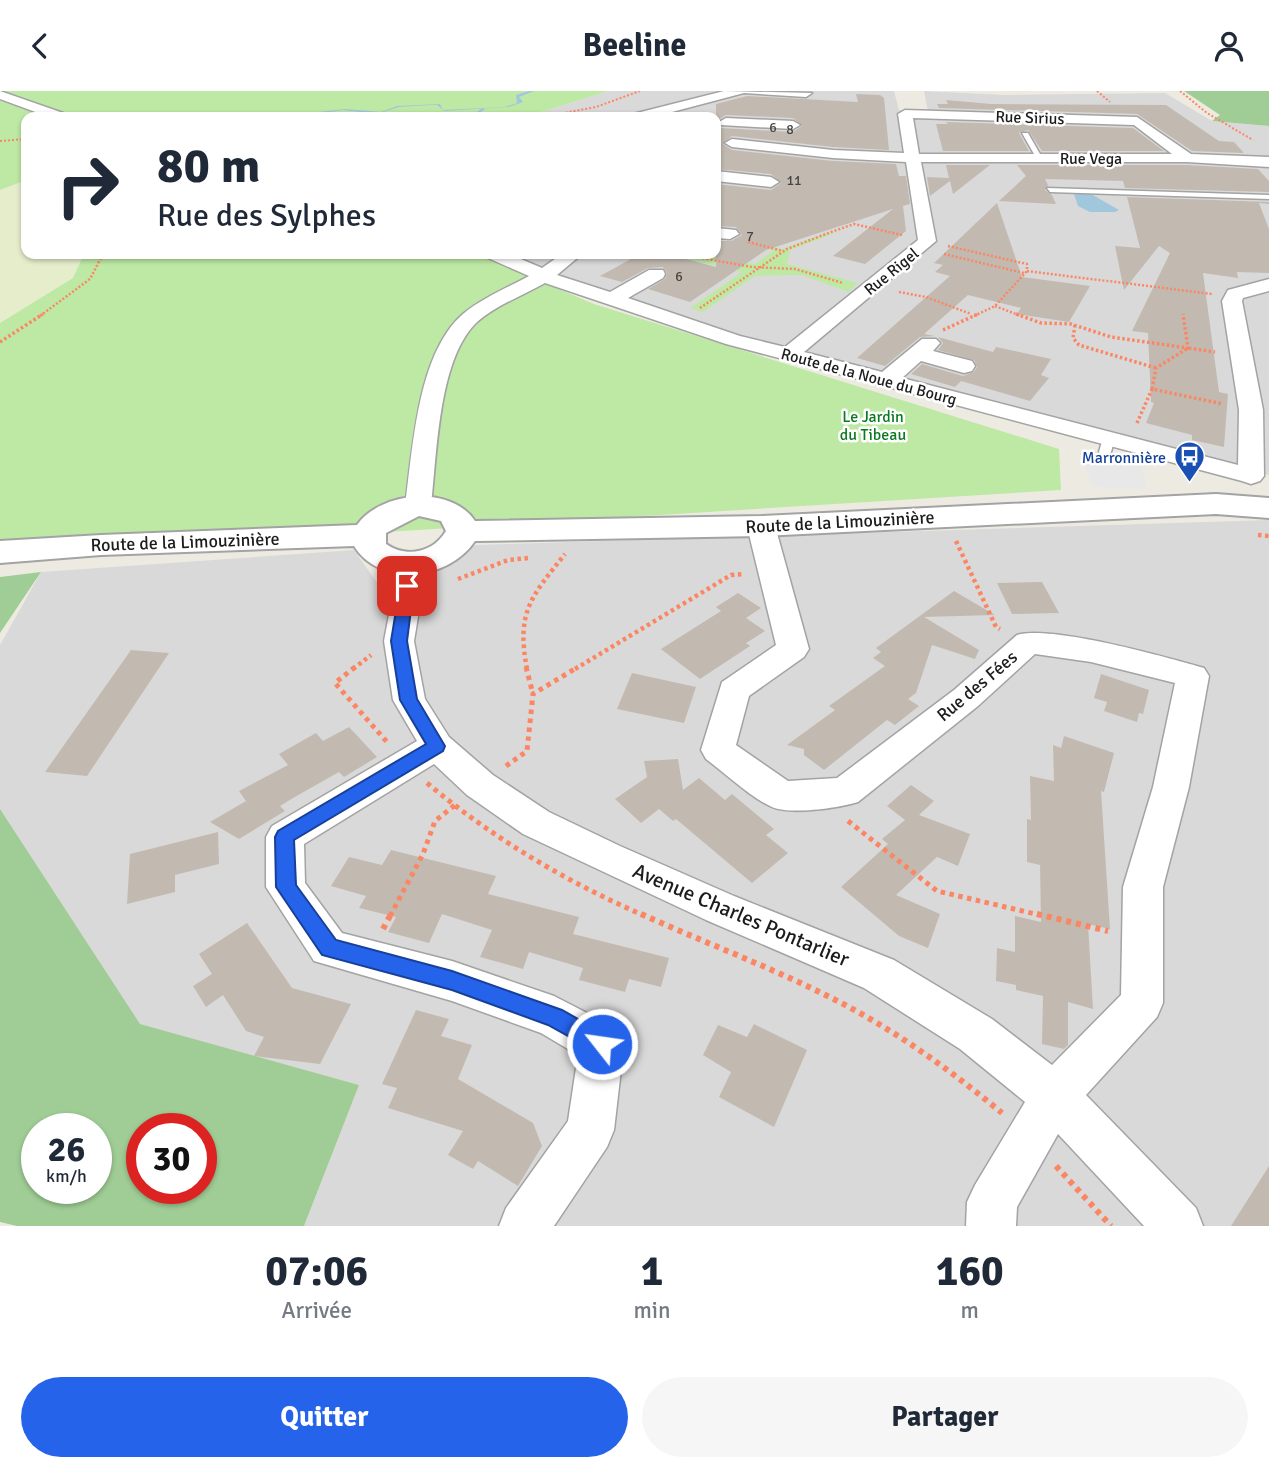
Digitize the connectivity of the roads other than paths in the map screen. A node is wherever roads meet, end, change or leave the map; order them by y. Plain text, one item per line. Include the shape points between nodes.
1 (739, 91) edge
2 (749, 91) edge
3 (806, 93) dead end
4 (1103, 94) edge
5 (0, 95) edge
6 (684, 100) junction
7 (47, 112) edge
8 (652, 112) edge
9 (712, 112) edge
10 (721, 118) edge
11 (1137, 121) junction
12 (726, 122) junction
13 (793, 125) dead end
14 (1025, 135) dead end
15 (913, 158) junction
16 (1186, 158) junction
17 (1041, 159) junction
18 (1269, 162) edge
19 (721, 177) edge
20 (771, 182) dead end
21 (1050, 190) dead end
22 (1269, 197) edge
23 (505, 259) edge
24 (566, 259) edge
25 (656, 274) dead end
26 (543, 276) junction
27 (1269, 285) edge
28 (611, 300) junction
29 (788, 355) junction
30 (964, 366) dead end
31 (884, 381) junction
32 (1210, 466) junction
33 (1216, 504) junction
34 (418, 506) junction
35 (1269, 508) edge
36 (761, 526) junction
37 (464, 531) junction
38 (369, 535) junction
39 (0, 552) edge
40 (413, 562) junction
41 (436, 746) junction
42 (1054, 1096) junction
43 (524, 1226) edge
44 (992, 1226) edge
45 (1178, 1226) edge

1 - 6 street
2 - 3 street
4 - 11 street
5 - 7 street
6 - 8 street
6 - 9 street
10 - 12 street
11 - 15 street, Rue Sirius via 908,113 904,116
11 - 16 street
12 - 13 street
12 - 15 street, Rue Vega via 732,132 728,146
14 - 17 lane
15 - 17 street, Rue Vega
15 - 29 street, Rue Rigel via 923,245
16 - 17 street, Rue Vega
16 - 18 street, Rue Vega
19 - 20 street
21 - 22 lane
23 - 26 street, Route de la Noue du Bourg
24 - 26 street
25 - 28 street
26 - 28 street, Route de la Noue du Bourg
26 - 34 street via 483,309 454,337 440,371
27 - 32 street, Route de la Noue du Bourg via 1233,298 1251,410 1251,476
28 - 29 street, Route de la Noue du Bourg
29 - 31 street, Route de la Noue du Bourg
30 - 31 street via 923,348
31 - 32 street, Route de la Noue du Bourg
32 - 33 street
33 - 35 street, Route de la Limouzinière
33 - 36 street, Route de la Limouzinière
34 - 37 street via 451,512 461,520
34 - 38 street via 386,516
36 - 37 street, Route de la Limouzinière
36 - 42 street, Rue des Fées via 793,649 734,690 718,750 782,796 845,792 966,698 1028,642 1091,651 1193,676 1171,787 1143,887 1142,1003
37 - 40 street via 442,555
38 - 39 street, Route de la Limouzinière
38 - 40 street via 375,552
40 - 41 street, Avenue Charles Pontarlier via 399,641 409,700
41 - 42 street, Avenue Charles Pontarlier via 480,785 536,823 720,908 879,974 976,1034
41 - 43 street via 285,837 286,887 330,948 452,981 554,1017 602,1044 590,1130
42 - 44 street, Rue des Fées via 992,1202
42 - 45 street, Avenue Charles Pontarlier

